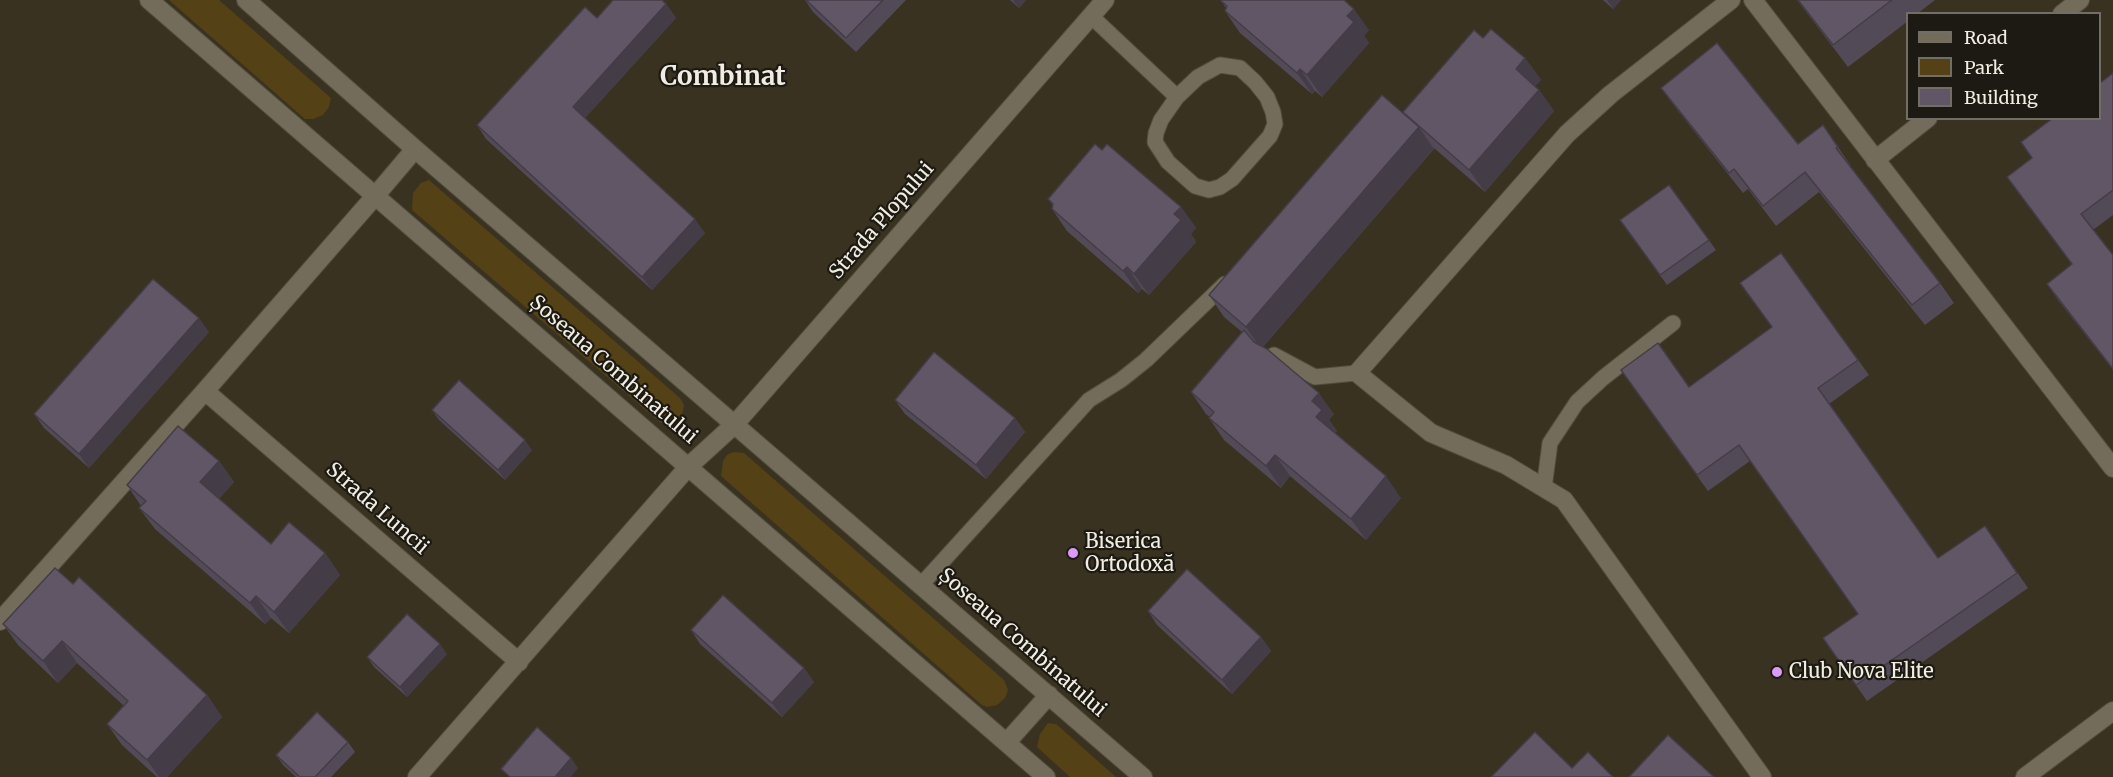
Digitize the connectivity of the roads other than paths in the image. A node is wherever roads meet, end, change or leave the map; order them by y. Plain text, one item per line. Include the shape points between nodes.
1 (149, 0) edge
2 (246, 0) edge
3 (1105, 0) edge
4 (1731, 0) edge
5 (1753, 0) edge
6 (2080, 0) edge
7 (2065, 12) edge
8 (1091, 16) junction
9 (1177, 97) junction
10 (1925, 120) edge
11 (415, 149) junction
12 (1875, 160) junction
13 (376, 195) junction
14 (1235, 275) edge
15 (1673, 323) dead end
16 (1274, 355) edge
17 (1357, 373) junction
18 (205, 391) junction
19 (735, 424) junction
20 (689, 466) junction
21 (2113, 468) edge
22 (1544, 488) junction
23 (921, 585) junction
24 (0, 621) edge
25 (519, 662) junction
26 (1048, 695) junction
27 (2113, 711) edge
28 (1007, 742) junction
29 (417, 777) edge
30 (1046, 777) edge
31 (1143, 777) edge
32 (1762, 777) edge
33 (2025, 777) edge

1 - 13 street, Șoseaua Combinatului
2 - 11 street, Șoseaua Combinatului
3 - 8 street, Strada Plopului
4 - 17 street via 1611,94 1567,134
5 - 12 street
6 - 7 street
8 - 9 lane
8 - 19 street, Strada Plopului
9 - 9 lane via 1198,77 1220,64 1240,68 1266,97 1275,124 1270,136 1232,179 1220,187 1195,186 1168,162 1155,142 1161,120
10 - 12 street
11 - 13 street
11 - 19 street, Șoseaua Combinatului
12 - 21 street
13 - 18 street
13 - 20 street, Șoseaua Combinatului
14 - 23 lane via 1146,360 1089,400
15 - 22 lane via 1577,402 1550,443
16 - 17 lane via 1315,377
17 - 22 street via 1431,433 1506,465
18 - 24 street
18 - 25 street, Strada Luncii
19 - 20 street, Strada Plopului
19 - 23 street, Șoseaua Combinatului
20 - 25 street
20 - 28 street, Șoseaua Combinatului
22 - 32 street via 1564,500
23 - 26 street, Șoseaua Combinatului
25 - 29 street
26 - 28 street
26 - 31 street, Șoseaua Combinatului
27 - 33 street
28 - 30 street, Șoseaua Combinatului

